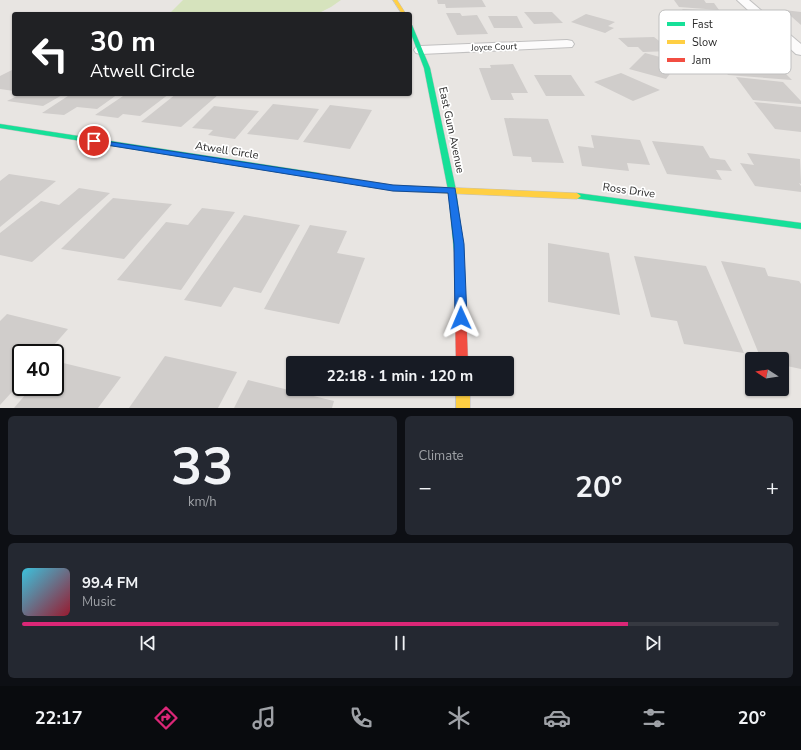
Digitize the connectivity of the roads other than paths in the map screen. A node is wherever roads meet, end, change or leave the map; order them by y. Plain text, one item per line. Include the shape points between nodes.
1 (395, 0) edge
2 (742, 0) edge
3 (754, 10) edge
4 (403, 12) edge
5 (412, 30) edge
6 (791, 39) edge
7 (801, 40) edge
8 (791, 42) edge
9 (567, 44) dead end
10 (421, 50) junction
11 (801, 51) edge
12 (0, 126) edge
13 (452, 190) junction
14 (801, 226) edge
15 (462, 356) edge
16 (462, 396) edge
17 (463, 408) edge

1 - 4 street
2 - 3 street
5 - 10 street, East Gum Avenue
6 - 7 street
8 - 11 street
9 - 10 street, Joyce Court
10 - 13 street, East Gum Avenue
12 - 13 street, Atwell Circle via 393,188
13 - 14 street, Ross Drive via 586,196
13 - 15 street, East Gum Avenue via 459,244
16 - 17 street

